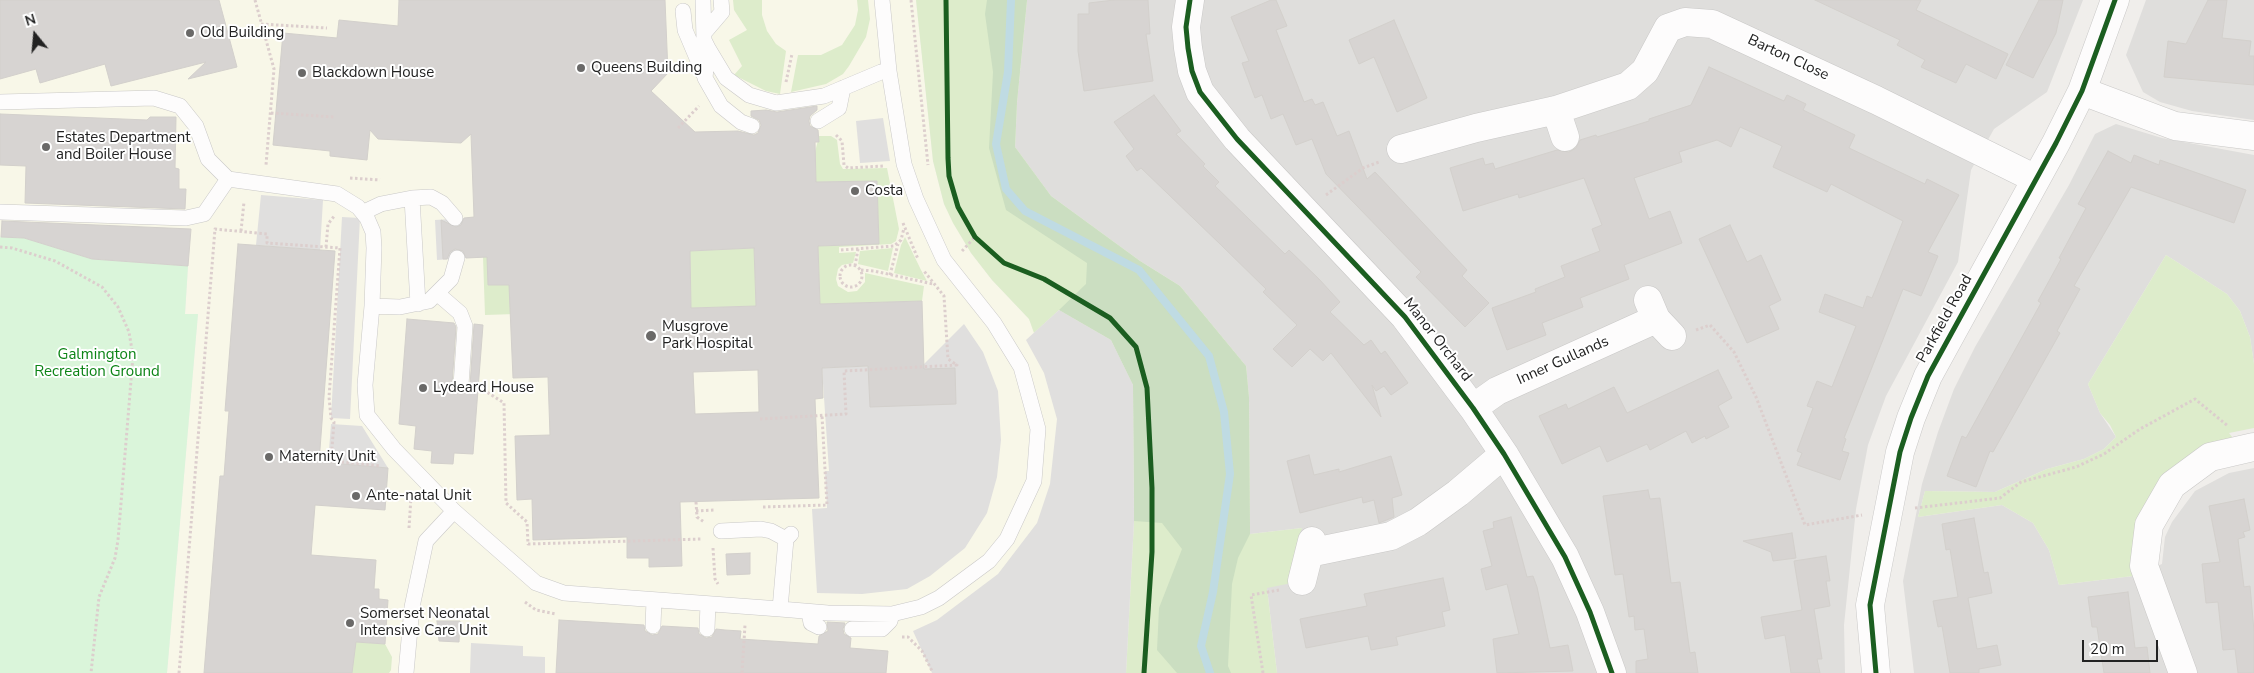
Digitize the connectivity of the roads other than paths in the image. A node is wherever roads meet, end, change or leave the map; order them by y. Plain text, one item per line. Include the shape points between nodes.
1 (703, 0) edge
2 (721, 0) edge
3 (882, 0) edge
4 (1190, 0) edge
5 (2115, 0) edge
6 (706, 40) junction
7 (889, 71) junction
8 (705, 78) junction
9 (844, 88) junction
10 (2082, 91) junction
11 (0, 102) edge
12 (1556, 110) junction
13 (818, 121) dead end
14 (752, 126) dead end
15 (2254, 136) edge
16 (1564, 137) dead end
17 (1401, 149) road end
18 (228, 179) junction
19 (2036, 179) junction
20 (412, 198) junction
21 (0, 212) edge
22 (364, 212) junction
23 (455, 218) dead end
24 (457, 258) dead end
25 (438, 294) junction
26 (418, 304) junction
27 (372, 306) junction
28 (1659, 318) road end
29 (462, 385) road end
30 (1473, 408) junction
31 (2251, 448) edge
32 (1504, 454) junction
33 (454, 511) junction
34 (721, 531) dead end
35 (1302, 582) road end
36 (654, 600) junction
37 (715, 605) junction
38 (780, 609) junction
39 (809, 612) junction
40 (892, 614) junction
41 (653, 626) dead end
42 (820, 627) dead end
43 (707, 629) dead end
44 (852, 629) dead end
45 (406, 673) edge
46 (1612, 673) edge
47 (1876, 673) edge
48 (2183, 673) edge

1 - 6 lane
2 - 6 lane via 722,12
3 - 7 lane
4 - 30 street, Manor Orchard via 1186,27 1188,48 1200,92 1237,139 1405,317
5 - 10 street, Parkfield Road
6 - 8 lane
6 - 8 lane via 692,30 683,14 690,44
6 - 9 lane via 726,78 748,95 776,103 824,96
7 - 9 lane
7 - 40 lane via 904,164 916,199 944,260 994,324 1021,367 1038,429 1034,481 1002,546 972,576 939,598 921,607
8 - 14 lane via 721,106 741,122
9 - 13 lane via 839,108
10 - 15 street via 2175,126
10 - 19 street, Parkfield Road
11 - 18 lane via 154,98 180,106 196,126 208,159
12 - 16 street
12 - 17 street, Barton Close
12 - 19 street, Barton Close via 1628,86 1645,71 1668,28 1685,22 1712,24
18 - 21 lane via 204,214 186,218
18 - 22 lane via 337,194
19 - 47 street, Parkfield Road via 1928,376 1911,418 1900,452 1870,606
20 - 22 lane via 380,204
20 - 23 lane via 431,197 442,203
20 - 26 lane
22 - 27 lane via 374,248
24 - 25 lane via 451,279
25 - 26 lane
25 - 29 lane via 460,313 465,326
26 - 27 lane
27 - 33 lane via 365,385 367,415 394,449
28 - 30 street, Inner Gullands via 1497,391
30 - 32 street, Manor Orchard
31 - 48 street via 2210,457 2172,485 2149,526 2144,566
32 - 35 street via 1458,493 1418,522 1391,536 1310,547
32 - 46 street, Manor Orchard via 1565,557 1590,612
33 - 36 lane via 536,583 564,593
33 - 45 lane via 426,542 412,607
34 - 38 lane via 761,529 789,536
36 - 37 lane
36 - 41 lane
37 - 38 lane
37 - 43 lane
38 - 39 lane
39 - 40 lane
39 - 42 lane via 811,623
40 - 44 lane via 882,629

